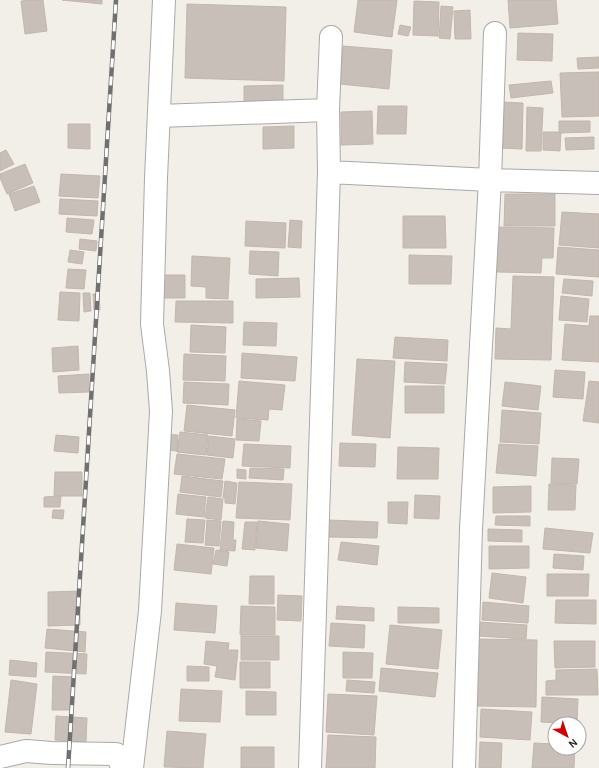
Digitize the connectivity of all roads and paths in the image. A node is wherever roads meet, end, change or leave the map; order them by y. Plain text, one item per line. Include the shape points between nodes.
1 (164, 0) edge
2 (495, 33) dead end
3 (331, 37) dead end
4 (328, 110) junction
5 (159, 116) junction
6 (329, 172) junction
7 (490, 180) junction
8 (599, 183) edge
9 (0, 757) edge
10 (123, 768) edge
11 (132, 768) edge
12 (310, 768) edge
13 (464, 768) edge

1 - 5 street
2 - 7 street
3 - 4 street
4 - 5 street
4 - 6 street
5 - 11 street via 152,324 162,411 150,611
6 - 7 street
6 - 12 street
7 - 8 street
7 - 13 street via 471,529
9 - 10 street via 26,751 116,754

